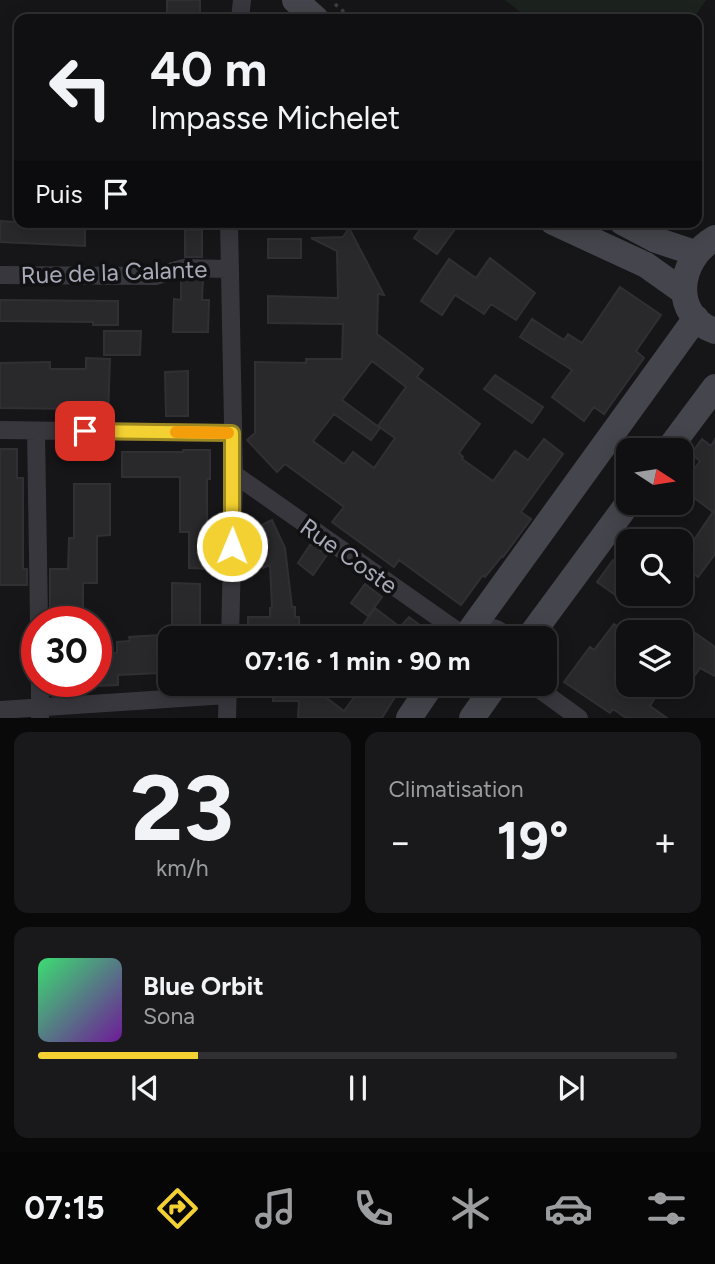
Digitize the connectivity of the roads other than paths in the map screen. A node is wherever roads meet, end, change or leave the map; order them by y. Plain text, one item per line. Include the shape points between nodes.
1 (295, 0) edge
2 (310, 14) edge
3 (229, 228) edge
4 (566, 228) edge
5 (633, 228) edge
6 (705, 246) edge
7 (229, 269) junction
8 (0, 275) edge
9 (684, 292) junction
10 (706, 325) edge
11 (715, 387) edge
12 (0, 430) edge
13 (36, 431) junction
14 (232, 433) junction
15 (677, 438) edge
16 (233, 474) junction
17 (619, 515) edge
18 (39, 606) edge
19 (230, 626) edge
20 (448, 626) edge
21 (474, 626) edge
22 (538, 626) edge
23 (178, 696) edge
24 (227, 696) edge
25 (424, 696) edge
26 (488, 696) edge
27 (549, 696) edge
28 (0, 710) edge
29 (40, 713) edge
30 (227, 718) edge
31 (409, 718) edge
32 (472, 718) edge
33 (579, 718) edge

1 - 2 street
3 - 7 street
4 - 9 street via 646,265
5 - 6 street via 656,240
6 - 9 street via 684,279
7 - 8 street, Rue de la Calante via 184,268 155,276
7 - 14 street
9 - 10 street via 688,306
10 - 21 street
11 - 15 street
12 - 13 street
13 - 14 street
13 - 18 street
14 - 16 street
16 - 19 street
16 - 20 street, Rue Coste
17 - 22 street
23 - 29 street
24 - 30 street
25 - 31 street
26 - 32 street
27 - 33 street
28 - 29 street

